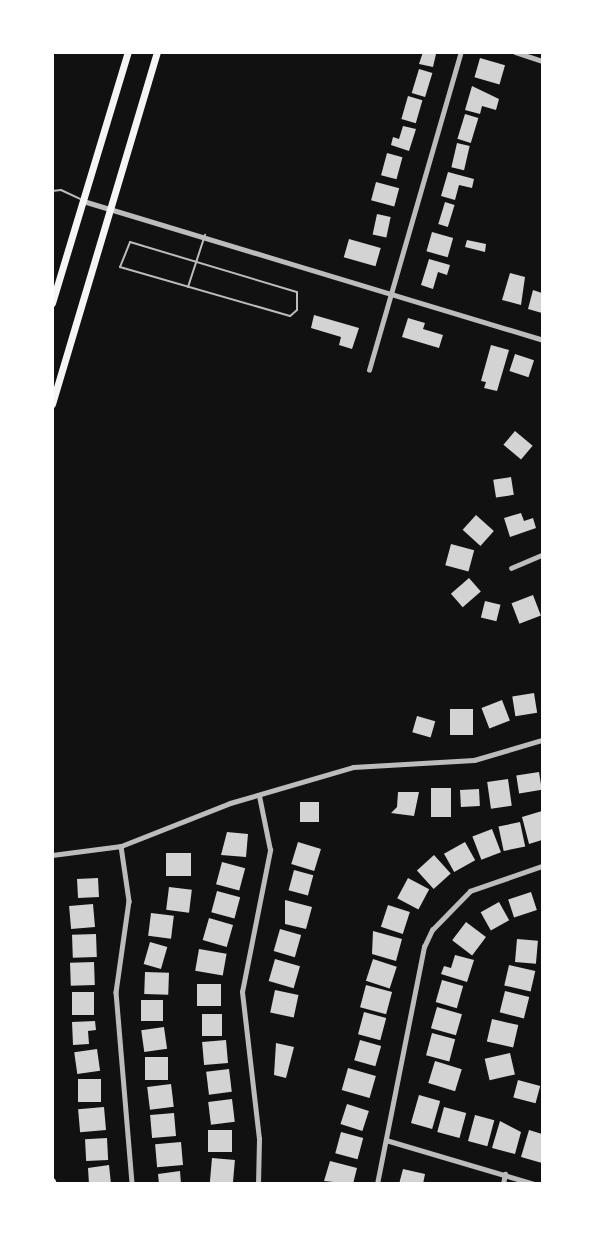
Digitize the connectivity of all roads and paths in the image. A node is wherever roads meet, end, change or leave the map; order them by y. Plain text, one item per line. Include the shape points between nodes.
1 (128, 52) edge
2 (157, 52) edge
3 (461, 52) edge
4 (515, 52) edge
5 (542, 61) edge
6 (52, 191) edge
7 (83, 201) junction
8 (110, 209) junction
9 (205, 235) junction
10 (196, 262) junction
11 (188, 287) junction
12 (392, 293) junction
13 (52, 303) edge
14 (542, 340) edge
15 (369, 370) dead end
16 (52, 404) edge
17 (542, 555) edge
18 (510, 568) dead end
19 (542, 740) edge
20 (259, 796) junction
21 (121, 846) junction
22 (52, 855) edge
23 (541, 867) edge
24 (542, 876) edge
25 (386, 1140) junction
26 (505, 1174) junction
27 (132, 1184) edge
28 (258, 1184) edge
29 (377, 1184) edge
30 (503, 1184) edge
31 (535, 1184) edge

1 - 7 main road
2 - 8 main road
3 - 12 street
4 - 5 street
6 - 7 lane via 61,190
7 - 8 street
7 - 13 main road
8 - 9 street
8 - 16 main road
9 - 10 lane
9 - 12 street
10 - 11 lane
10 - 11 lane via 125,244 120,267
10 - 11 lane via 296,292 300,296 297,310 290,316
12 - 14 street
12 - 15 street
17 - 18 street
19 - 20 street via 474,760 353,767
20 - 21 street
20 - 28 street via 270,850 242,992 259,1139
21 - 22 street
21 - 27 street via 129,901 116,992
23 - 24 street
23 - 25 street via 470,891 432,930 424,947
25 - 26 street
25 - 29 street
26 - 30 street
26 - 31 street

